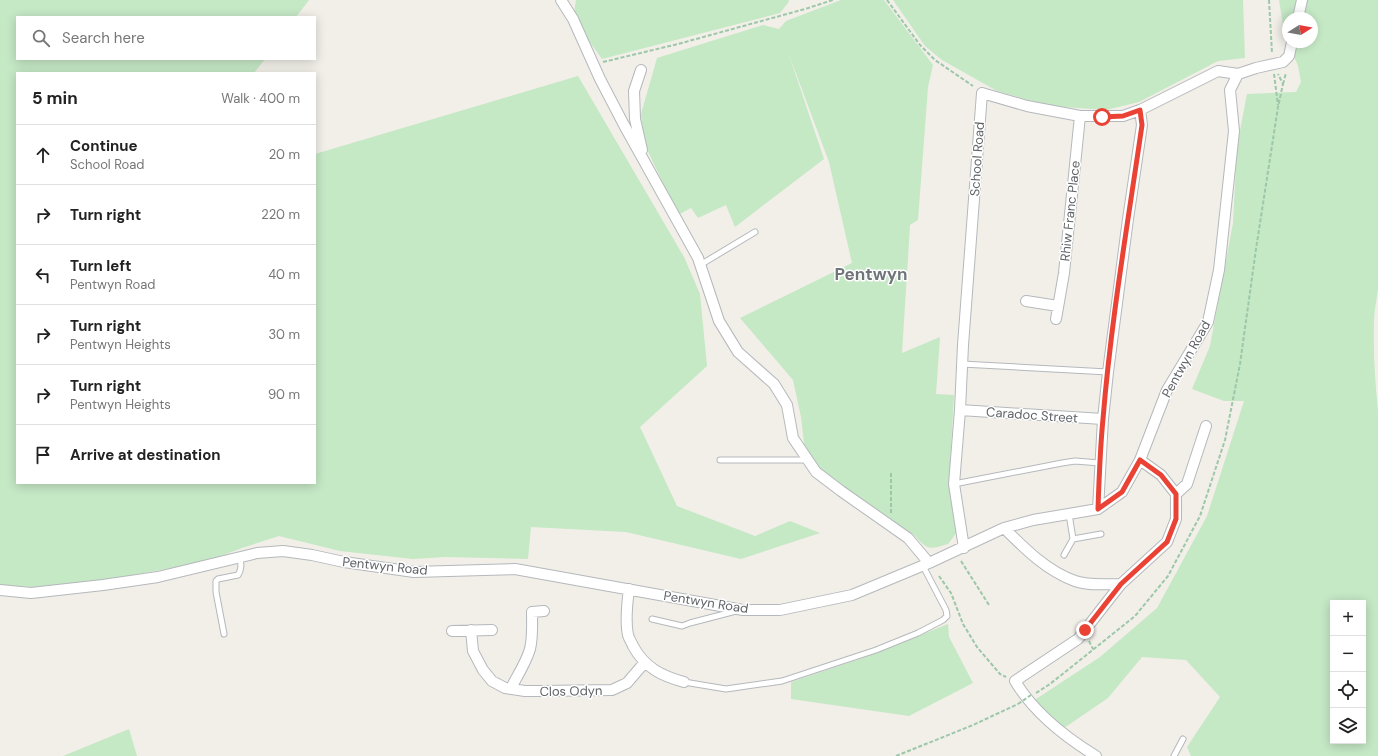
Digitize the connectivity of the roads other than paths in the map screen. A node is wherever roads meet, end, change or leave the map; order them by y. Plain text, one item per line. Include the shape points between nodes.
1 (561, 0) edge
2 (1302, 0) edge
3 (1299, 12) edge
4 (1291, 48) edge
5 (641, 70) dead end
6 (1238, 74) junction
7 (1140, 110) junction
8 (1080, 116) junction
9 (668, 206) junction
10 (755, 232) dead end
11 (700, 265) junction
12 (1026, 301) dead end
13 (1058, 306) junction
14 (1056, 319) dead end
15 (962, 364) junction
16 (1108, 372) junction
17 (960, 410) junction
18 (1103, 419) junction
19 (1206, 426) dead end
20 (720, 460) dead end
21 (808, 460) junction
22 (1140, 460) junction
23 (1100, 463) junction
24 (954, 484) junction
25 (1176, 494) junction
26 (1098, 509) junction
27 (1069, 514) junction
28 (1004, 528) junction
29 (1101, 534) dead end
30 (1073, 539) junction
31 (959, 550) junction
32 (1064, 555) dead end
33 (240, 557) junction
34 (926, 564) junction
35 (1121, 584) junction
36 (628, 589) junction
37 (0, 590) edge
38 (743, 610) junction
39 (544, 611) dead end
40 (652, 619) dead end
41 (471, 630) junction
42 (492, 630) dead end
43 (452, 631) dead end
44 (224, 634) dead end
45 (645, 662) junction
46 (684, 682) joint
47 (511, 688) junction
48 (1182, 739) dead end
49 (1096, 756) edge
50 (1174, 756) edge

1 - 9 street
2 - 3 street
4 - 6 street via 1289,56 1283,62
5 - 9 street via 634,91 640,147 669,198
6 - 7 street via 1218,71
6 - 22 street, Pentwyn Road via 1230,90 1234,131 1219,270 1208,322 1167,390
7 - 8 street via 1123,116
7 - 16 street via 1142,125
8 - 13 street, Rhiw Franc Place via 1064,273
8 - 15 street, School Road via 1027,106 982,93
9 - 11 street
10 - 11 lane
11 - 21 street via 719,322 738,352 774,384 787,405 793,438
12 - 13 street
13 - 14 street, Rhiw Franc Place
15 - 16 lane
15 - 17 street, School Road
16 - 18 street
17 - 18 street, Caradoc Street
17 - 24 street, School Road
18 - 23 street
19 - 25 street via 1187,484
20 - 21 lane
21 - 34 street via 816,472 908,538
22 - 25 street via 1161,475
22 - 26 street, Pentwyn Road via 1122,492
23 - 24 lane via 1075,461
23 - 26 street
24 - 31 street, School Road
25 - 35 street via 1176,519 1167,542
26 - 27 street, Pentwyn Road
27 - 28 street, Pentwyn Road
27 - 30 lane
28 - 31 street, Pentwyn Road
28 - 35 street via 1030,554 1054,571 1076,582
29 - 30 lane
30 - 32 lane
31 - 34 street, Pentwyn Road
33 - 36 street, Pentwyn Road via 258,552 283,551 414,572 515,569
33 - 37 street, Pentwyn Road via 158,577 103,585 31,593
33 - 44 lane via 238,575 216,581
34 - 38 street, Pentwyn Road via 852,595 780,610
34 - 46 lane via 947,616 918,633 876,650 782,681 726,689
35 - 49 street via 1078,638 1015,681 1032,706 1061,732
36 - 38 street, Pentwyn Road
36 - 45 street via 628,636 638,655
38 - 40 lane via 682,626
39 - 47 street via 532,612 530,649
41 - 42 street
41 - 43 street
41 - 47 street, Clos Odyn via 473,651 483,670 492,681 505,688
45 - 46 street via 667,678
45 - 47 street, Clos Odyn via 627,683 612,690 537,691
48 - 50 lane

